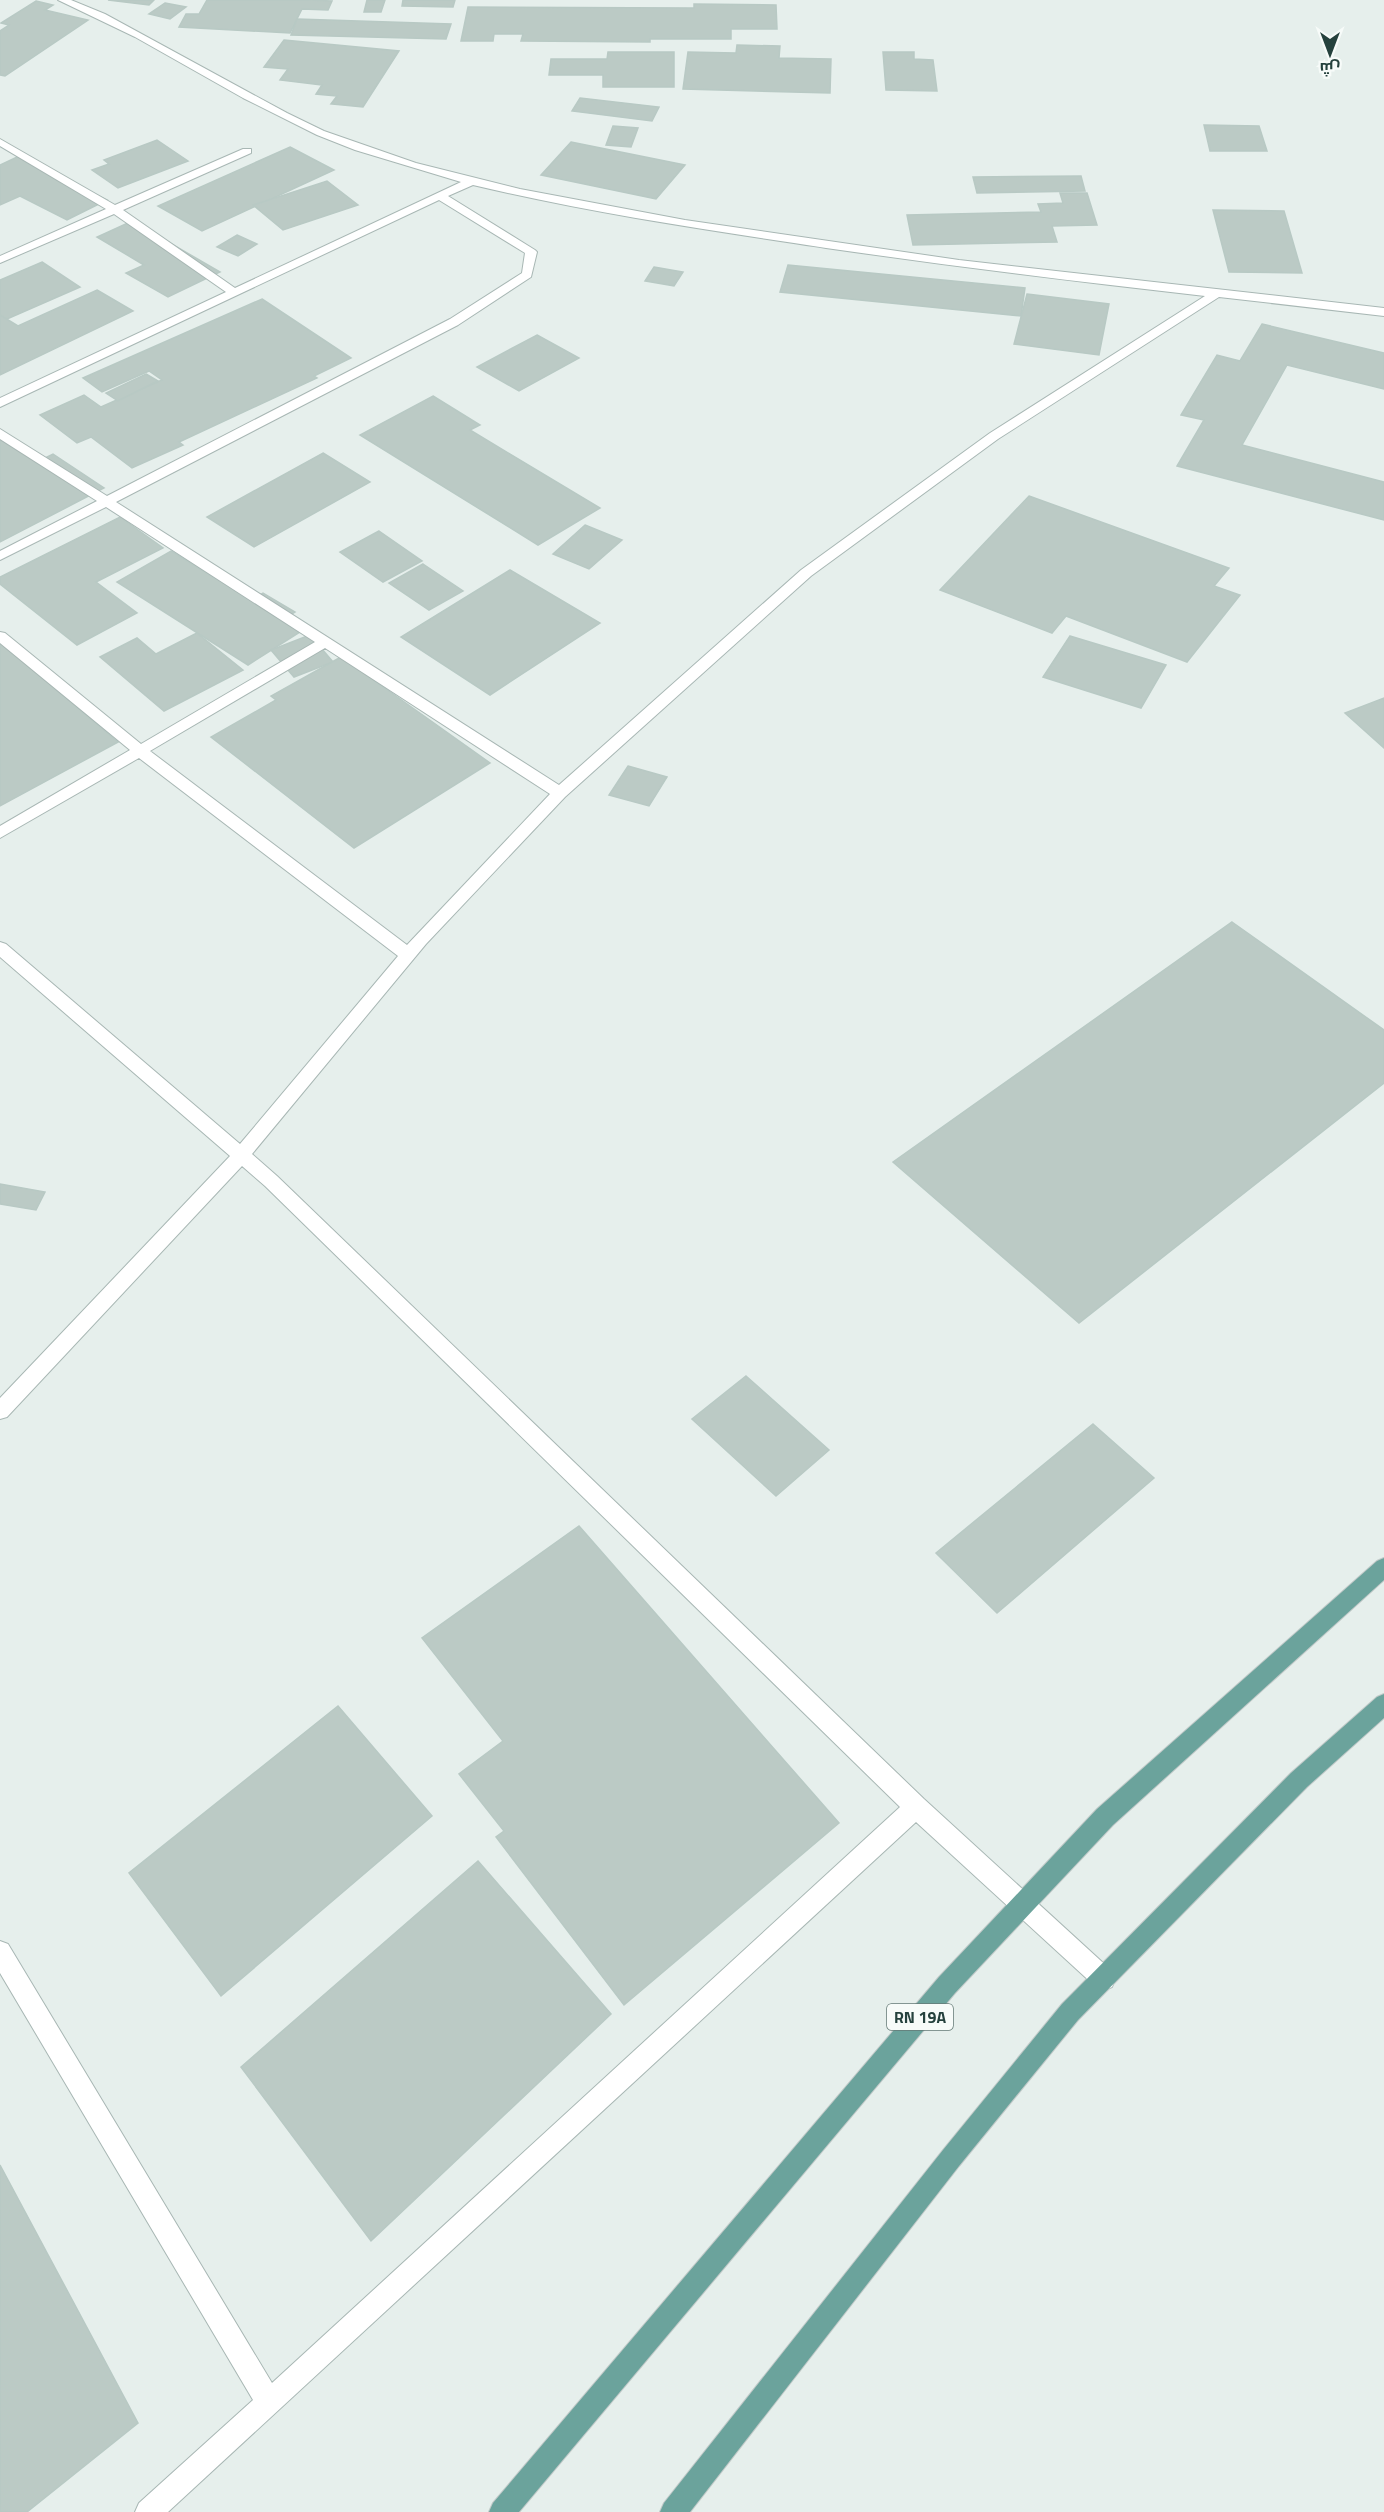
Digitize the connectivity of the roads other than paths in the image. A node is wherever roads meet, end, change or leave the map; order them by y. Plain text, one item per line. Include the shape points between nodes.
1 (63, 0) edge
2 (2, 145) edge
3 (247, 151) dead end
4 (474, 180) junction
5 (440, 196) junction
6 (114, 209) junction
7 (0, 260) edge
8 (234, 293) junction
9 (1217, 293) junction
10 (1384, 312) edge
11 (0, 403) edge
12 (0, 433) edge
13 (106, 502) junction
14 (0, 556) edge
15 (0, 636) edge
16 (326, 642) junction
17 (140, 751) junction
18 (560, 793) junction
19 (0, 833) edge
20 (0, 948) edge
21 (407, 954) junction
22 (241, 1155) junction
23 (0, 1411) edge
24 (1384, 1567) edge
25 (1384, 1704) edge
26 (916, 1807) junction
27 (1024, 1905) junction
28 (0, 1952) edge
29 (1104, 1979) junction
30 (269, 2403) junction
31 (148, 2512) edge
32 (502, 2512) edge
33 (673, 2512) edge

1 - 4 street via 88,9 309,128 358,148
2 - 6 street
3 - 6 street
4 - 5 street
4 - 9 street via 590,207 702,226 1014,271
5 - 8 street
5 - 13 street via 531,252 527,275 454,322
6 - 7 street
6 - 8 street
8 - 11 street
9 - 10 street
9 - 18 street via 994,436 806,573
12 - 13 street
13 - 14 street
13 - 16 street
15 - 17 street
16 - 17 street
16 - 18 street
17 - 19 street
17 - 21 street
18 - 21 street
20 - 22 street
21 - 22 street
22 - 23 street
22 - 26 street
24 - 27 main road, RN 19A via 1105,1817
25 - 29 main road via 1299,1780
26 - 27 street
26 - 30 street
27 - 29 street
27 - 32 main road, RN 19A via 947,1985
28 - 30 street
29 - 33 main road via 1070,2012 951,2158
30 - 31 street

